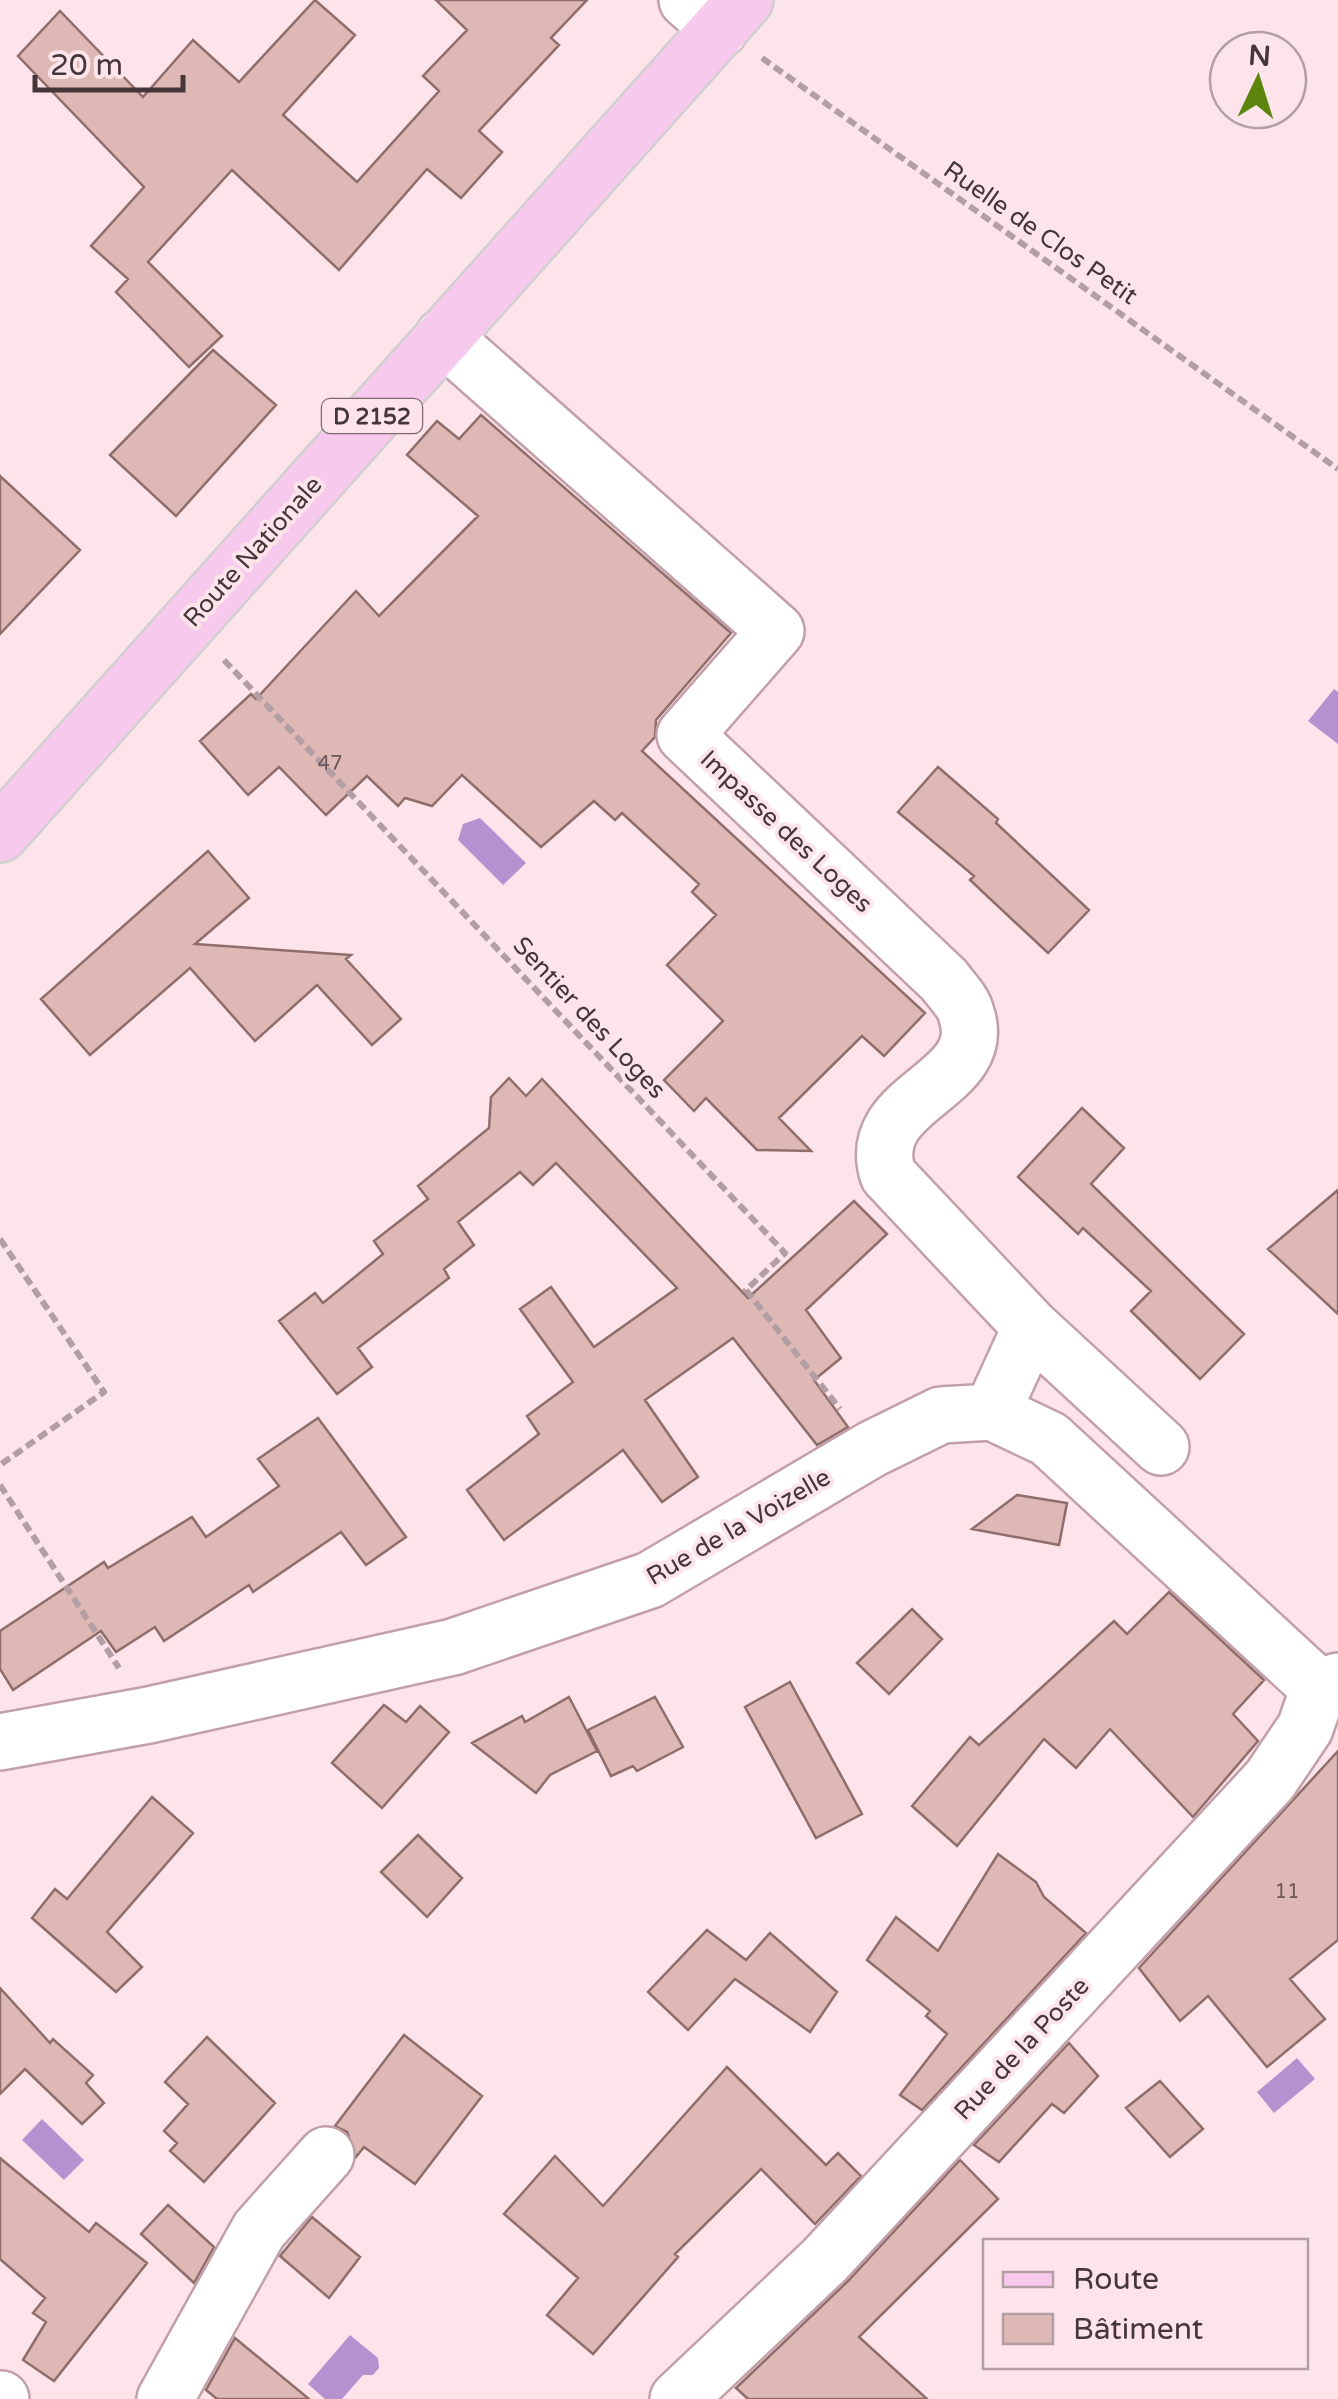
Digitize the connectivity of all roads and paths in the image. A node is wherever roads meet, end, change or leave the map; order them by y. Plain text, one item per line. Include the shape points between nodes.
1 (718, 10) edge
2 (443, 337) junction
3 (1338, 468) edge
4 (188, 623) junction
5 (0, 834) edge
6 (0, 1239) edge
7 (1031, 1327) junction
8 (992, 1412) junction
9 (1160, 1447) dead end
10 (872, 1449) junction
11 (0, 1465) edge
12 (0, 1484) edge
13 (1329, 1685) edge
14 (149, 1716) junction
15 (0, 1742) edge
16 (326, 2155) dead end
17 (165, 2399) edge
18 (678, 2399) edge

1 - 2 main road, Route Nationale / D 2152
1 - 3 path, Ruelle de Clos Petit
2 - 4 main road, Route Nationale / D 2152
2 - 7 street, Impasse des Loges via 776,631 685,735 944,980 966,1011 970,1036 958,1064 886,1130 881,1153 888,1175
4 - 5 main road, Route Nationale / D 2152
4 - 10 path, Sentier des Loges via 786,1253 746,1290
6 - 11 path via 104,1392
7 - 8 street
7 - 9 street, Impasse des Loges
8 - 10 street, Rue de la Voizelle via 941,1414
8 - 13 street, Rue de la Voizelle via 1049,1439
10 - 14 street, Rue de la Voizelle via 650,1580 453,1647
12 - 14 path
13 - 18 street, Rue de la Poste via 1270,1780 825,2260
14 - 15 street, Rue de la Voizelle
16 - 17 street via 259,2230

